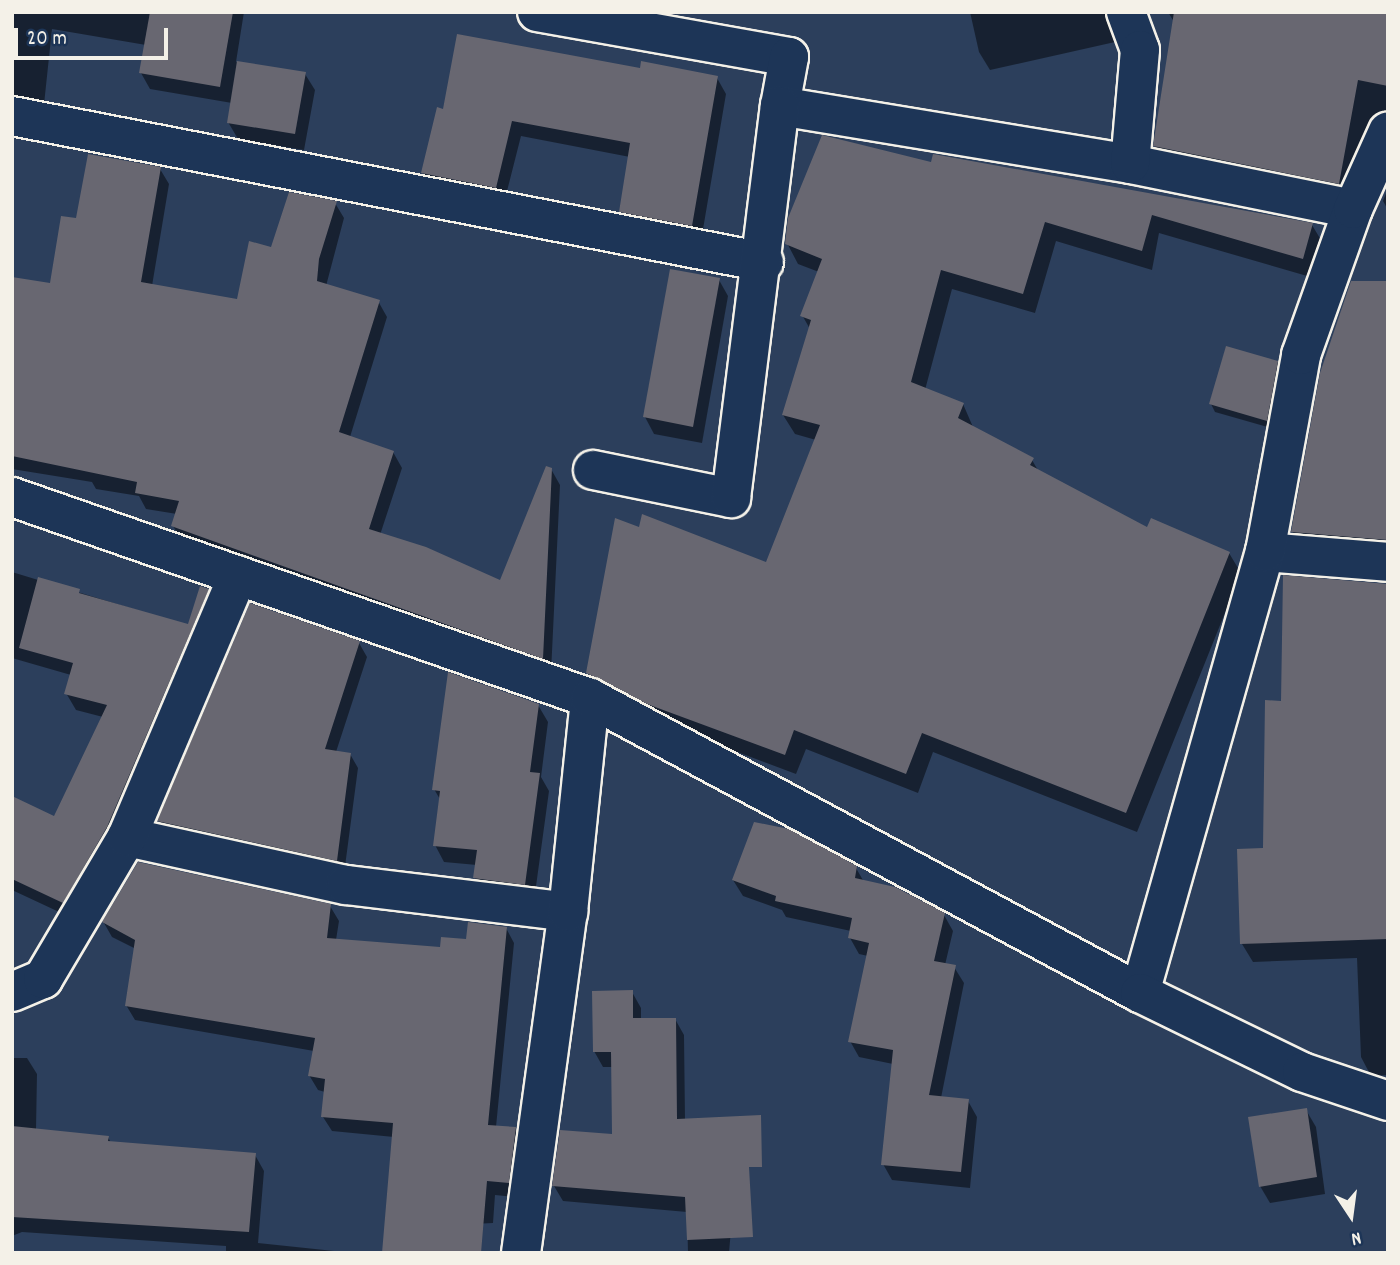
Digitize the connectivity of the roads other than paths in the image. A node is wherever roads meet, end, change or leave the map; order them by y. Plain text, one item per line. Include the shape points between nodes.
1 (1126, 12) edge
2 (545, 13) edge
3 (780, 106) junction
4 (12, 116) edge
5 (1388, 131) edge
6 (1130, 164) junction
7 (1353, 209) junction
8 (764, 262) junction
9 (593, 470) dead end
10 (12, 497) edge
11 (1265, 552) junction
12 (1388, 562) edge
13 (238, 576) junction
14 (590, 698) junction
15 (127, 837) junction
16 (568, 912) junction
17 (12, 992) edge
18 (1140, 993) junction
19 (1388, 1101) edge
20 (521, 1253) edge

1 - 6 street via 1140,50
2 - 3 street via 789,57
3 - 6 street
3 - 8 street
4 - 8 street
5 - 7 street
6 - 7 street
7 - 11 street via 1301,355
8 - 9 street via 731,498
10 - 13 street
11 - 12 street
11 - 18 street
13 - 14 street
13 - 15 street
14 - 16 street
14 - 18 street
15 - 16 street via 346,885
15 - 17 street via 43,979
16 - 20 street
18 - 19 street via 1302,1072

